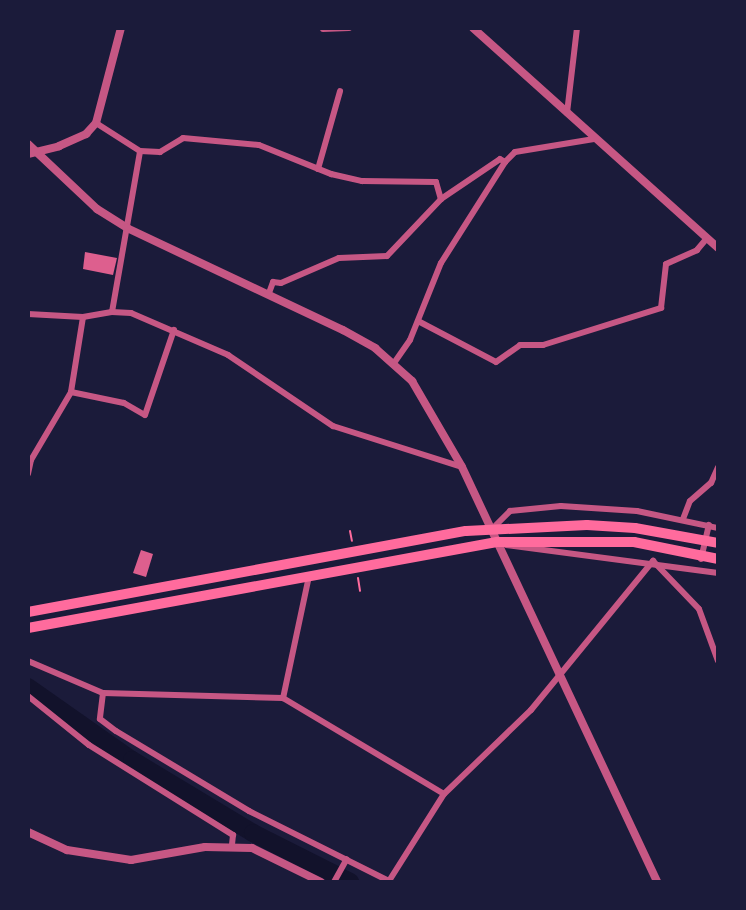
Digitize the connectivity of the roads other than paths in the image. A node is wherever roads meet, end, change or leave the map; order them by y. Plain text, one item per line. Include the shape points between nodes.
1 (121, 28) edge
2 (349, 28) edge
3 (472, 28) edge
4 (578, 28) edge
5 (323, 29) edge
6 (340, 91) dead end
7 (567, 113) junction
8 (96, 123) junction
9 (594, 138) junction
10 (28, 144) edge
11 (141, 151) junction
12 (32, 153) edge
13 (505, 162) junction
14 (318, 169) junction
15 (441, 199) junction
16 (127, 228) junction
17 (706, 238) junction
18 (718, 248) edge
19 (269, 293) junction
20 (112, 312) junction
21 (28, 314) edge
22 (83, 317) junction
23 (418, 321) junction
24 (174, 330) junction
25 (394, 363) junction
26 (71, 392) junction
27 (462, 467) junction
28 (718, 467) edge
29 (28, 474) edge
30 (683, 519) junction
31 (709, 525) junction
32 (718, 528) edge
33 (492, 529) junction
34 (498, 542) junction
35 (718, 543) edge
36 (718, 559) edge
37 (653, 561) junction
38 (698, 567) junction
39 (718, 573) edge
40 (309, 576) junction
41 (28, 612) edge
42 (28, 628) edge
43 (28, 661) edge
44 (718, 662) edge
45 (559, 670) junction
46 (103, 693) junction
47 (28, 696) edge
48 (283, 698) junction
49 (444, 794) junction
50 (28, 832) edge
51 (232, 845) junction
52 (346, 859) junction
53 (390, 881) edge
54 (321, 882) edge
55 (334, 882) edge
56 (657, 882) edge

1 - 8 street
2 - 5 street
3 - 7 street
4 - 7 street
6 - 14 street
7 - 9 street
8 - 11 street
8 - 12 street via 77,138
9 - 13 street via 515,152
9 - 17 street
10 - 12 street
11 - 14 street via 160,152 183,138 220,139 259,145
11 - 16 street
12 - 16 street via 97,209
13 - 15 street via 500,159
13 - 23 street via 442,263
14 - 15 street via 362,181 436,182
15 - 19 street via 387,256 340,258 281,283 273,282
16 - 19 street
16 - 20 street
17 - 18 street
17 - 23 street via 697,250 666,264 661,309 543,345 520,345 496,362
19 - 25 street via 343,330
20 - 22 street
20 - 24 street via 131,313
21 - 22 street
22 - 26 street
23 - 25 street
24 - 26 street via 145,415 124,403
24 - 27 street via 228,355 332,426
25 - 27 street via 427,403
26 - 29 street via 31,460
27 - 33 street
28 - 30 street via 711,483 690,501
30 - 31 street
30 - 33 street via 561,506 510,511
31 - 32 street
31 - 38 street
33 - 34 street
33 - 35 highway via 587,525
33 - 41 highway
34 - 36 highway via 634,542
34 - 37 street via 532,552
34 - 40 highway
34 - 45 street
37 - 38 street
37 - 44 street via 699,609
37 - 45 street
38 - 39 street
40 - 42 highway
40 - 48 street
43 - 46 street
45 - 49 street via 531,710
45 - 56 street
46 - 48 street
46 - 52 street via 100,719 116,731 249,811
47 - 51 street via 89,745 233,835
48 - 49 street
49 - 53 street
50 - 51 street via 67,850 131,860
51 - 54 street via 271,855
52 - 53 street
52 - 55 street

